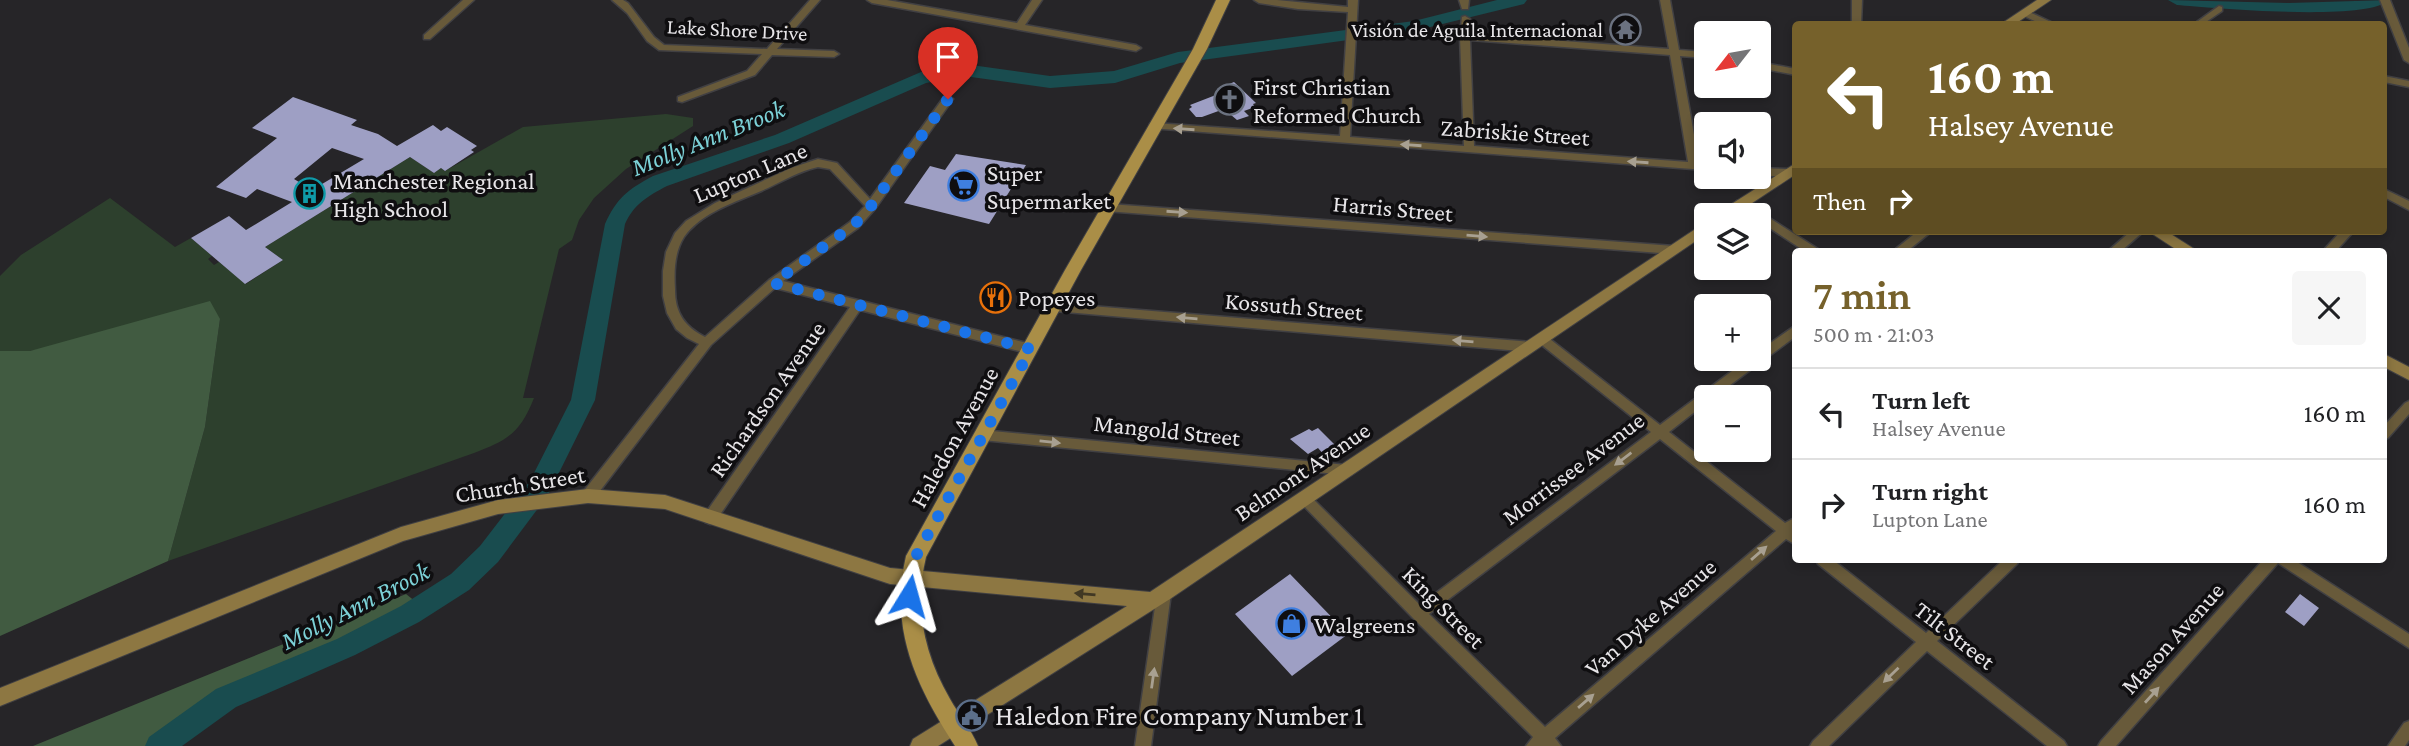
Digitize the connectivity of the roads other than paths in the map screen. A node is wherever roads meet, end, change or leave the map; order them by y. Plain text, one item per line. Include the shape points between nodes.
1 (469, 0) edge
2 (617, 0) edge
3 (815, 0) edge
4 (872, 0) edge
5 (1037, 0) edge
6 (1223, 0) edge
7 (1259, 0) edge
8 (1857, 0) edge
9 (2045, 0) edge
10 (1665, 3) edge
11 (2386, 3) edge
12 (1353, 5) edge
13 (2219, 9) dead end
14 (2025, 13) junction
15 (1465, 19) dead end
16 (1857, 21) edge
17 (2012, 21) edge
18 (2042, 21) edge
19 (2203, 21) edge
20 (1019, 27) junction
21 (427, 37) dead end
22 (1465, 37) junction
23 (1136, 48) dead end
24 (773, 51) junction
25 (1674, 51) junction
26 (834, 54) dead end
27 (1694, 54) edge
28 (2409, 60) edge
29 (1771, 67) edge
30 (1792, 71) edge
31 (2387, 80) edge
32 (2409, 84) edge
33 (682, 99) dead end
34 (948, 99) dead end
35 (1154, 126) junction
36 (1345, 140) junction
37 (1694, 140) edge
38 (1469, 149) junction
39 (1694, 167) edge
40 (1791, 170) edge
41 (1771, 171) edge
42 (2387, 195) edge
43 (1742, 203) edge
44 (871, 206) junction
45 (2409, 206) edge
46 (1109, 208) junction
47 (1771, 224) edge
48 (1921, 235) edge
49 (2133, 235) edge
50 (2162, 235) edge
51 (2344, 235) edge
52 (1694, 236) edge
53 (1808, 248) edge
54 (1903, 248) edge
55 (2118, 248) edge
56 (2185, 248) edge
57 (2332, 248) edge
58 (1674, 250) junction
59 (773, 283) junction
60 (858, 304) junction
61 (1054, 307) junction
62 (1792, 332) edge
63 (707, 342) junction
64 (1537, 343) junction
65 (1771, 348) edge
66 (1031, 349) junction
67 (2387, 362) edge
68 (1740, 371) edge
69 (2409, 374) edge
70 (2409, 406) edge
71 (1660, 431) junction
72 (2387, 431) edge
73 (982, 435) junction
74 (1347, 470) junction
75 (588, 496) junction
76 (1304, 499) junction
77 (710, 518) junction
78 (1792, 530) edge
79 (1827, 563) edge
80 (2008, 563) edge
81 (2269, 563) edge
82 (2288, 563) edge
83 (910, 579) junction
84 (1159, 596) junction
85 (1419, 614) junction
86 (1927, 641) junction
87 (2409, 642) edge
88 (0, 697) edge
89 (954, 726) junction
90 (2409, 728) edge
91 (1544, 743) edge
92 (920, 746) edge
93 (967, 746) edge
94 (1143, 746) edge
95 (1818, 746) edge
96 (2059, 746) edge
97 (2106, 746) edge
98 (2396, 746) edge

1 - 21 street
2 - 24 street, Lake Shore Drive via 663,48
3 - 24 street
4 - 20 street
5 - 20 street
6 - 35 main road, Haledon Avenue
7 - 12 street via 1298,6
8 - 16 street
9 - 14 main road
10 - 25 street
11 - 28 street
12 - 36 street
13 - 19 street
14 - 17 main road
14 - 18 street
15 - 22 street
20 - 23 street
22 - 25 street
22 - 38 street
24 - 26 street, Lake Shore Drive
24 - 33 street via 751,73
25 - 27 street
25 - 37 street
29 - 30 street
31 - 32 street
34 - 44 street
36 -> 35 street, Zabriskie Street
35 - 46 main road, Haledon Avenue
38 -> 36 street, Zabriskie Street
39 -> 38 street, Zabriskie Street
40 - 41 street
40 - 43 main road
42 - 45 street
44 - 59 street via 854,225
44 - 63 street, Lupton Lane via 833,166 818,163 695,218 670,251 670,307 688,336
46 -> 58 street, Harris Street
46 - 61 main road, Haledon Avenue
47 - 53 street
48 - 54 street
49 - 55 street
50 - 56 main road
51 - 57 street
52 - 58 main road, Belmont Avenue
58 - 64 main road, Belmont Avenue
59 - 60 street
59 - 63 street
60 - 66 street
60 - 77 street, Richardson Avenue
64 -> 61 street, Kossuth Street
61 - 66 main road, Haledon Avenue
62 - 65 street, Morrissee Avenue
63 - 75 street
64 - 71 street
64 - 74 main road, Belmont Avenue
66 - 73 main road, Haledon Avenue
67 - 69 main road
68 - 71 street, Morrissee Avenue
70 - 72 street
71 - 78 street
71 -> 85 street, Morrissee Avenue
73 -> 74 street, Mangold Street
73 - 83 main road, Haledon Avenue via 916,556
74 - 76 main road, Belmont Avenue
75 - 77 main road, Church Street via 665,502
75 - 88 main road, Church Street via 498,507 389,538
76 - 84 main road, Belmont Avenue
76 - 85 street, King Street
77 - 83 main road, Church Street via 860,568
91 -> 78 street, Van Dyke Avenue
79 - 86 street, Tilt Street
80 - 86 street
97 -> 81 street, Mason Avenue
82 - 87 street
84 -> 83 main road, Church Street
83 - 89 main road, Haledon Avenue via 919,657
84 - 89 main road, Belmont Avenue
94 -> 84 street
85 - 91 street, King Street
86 -> 95 street
86 - 96 street, Tilt Street
89 - 92 main road, Belmont Avenue
89 - 93 main road, Haledon Avenue
90 - 98 street

